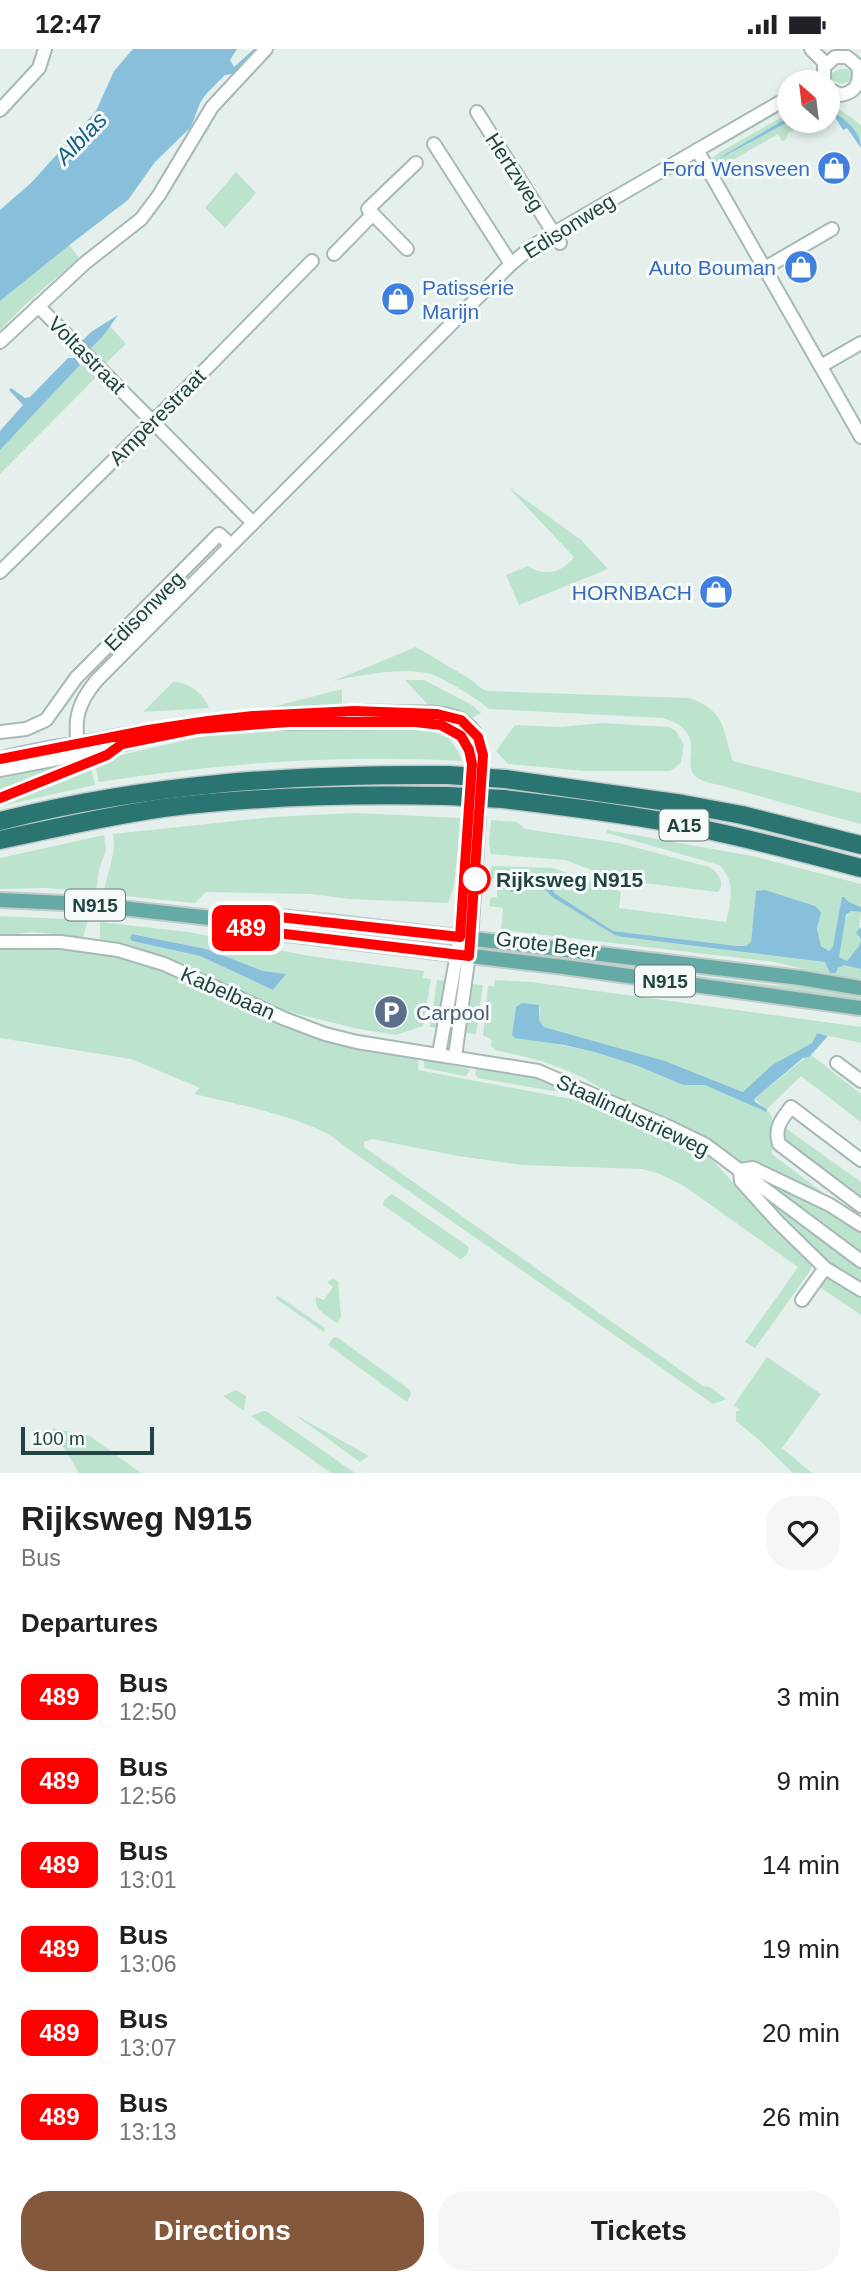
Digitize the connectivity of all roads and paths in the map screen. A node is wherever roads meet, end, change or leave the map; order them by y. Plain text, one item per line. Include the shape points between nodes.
1 (45, 49) edge
2 (266, 49) edge
3 (811, 49) edge
4 (826, 64) junction
5 (860, 69) edge
6 (823, 70) edge
7 (840, 94) edge
8 (858, 94) edge
9 (777, 104) edge
10 (0, 110) edge
11 (477, 112) dead end
12 (434, 144) dead end
13 (697, 150) junction
14 (416, 163) dead end
15 (373, 214) junction
16 (832, 229) dead end
17 (557, 238) junction
18 (407, 250) dead end
19 (334, 254) dead end
20 (312, 261) dead end
21 (511, 264) junction
22 (765, 268) junction
23 (38, 306) junction
24 (0, 342) edge
25 (861, 343) edge
26 (821, 366) junction
27 (153, 421) junction
28 (861, 437) edge
29 (253, 523) junction
30 (231, 545) junction
31 (0, 572) edge
32 (87, 667) junction
33 (97, 680) junction
34 (0, 732) edge
35 (78, 749) junction
36 (0, 759) edge
37 (477, 764) dead end
38 (0, 770) edge
39 (474, 816) dead end
40 (0, 821) edge
41 (0, 840) edge
42 (861, 845) edge
43 (861, 868) edge
44 (0, 900) edge
45 (228, 920) junction
46 (466, 938) junction
47 (0, 942) edge
48 (463, 955) junction
49 (861, 988) edge
50 (861, 1008) edge
51 (439, 1054) junction
52 (455, 1057) junction
53 (837, 1063) dead end
54 (861, 1081) edge
55 (861, 1160) edge
56 (740, 1170) junction
57 (861, 1206) edge
58 (861, 1225) edge
59 (861, 1261) edge
60 (825, 1268) junction
61 (861, 1290) edge
62 (802, 1300) dead end

1 - 10 street via 39,68
2 - 23 street via 222,94 141,219
3 - 4 street
4 - 5 street via 835,57 847,57
4 - 6 street
5 - 8 street
7 - 8 street
9 - 13 street, Edisonweg
11 - 17 street, Hertzweg
12 - 21 street
13 - 17 street, Edisonweg
13 - 22 street
14 - 15 street via 368,209
15 - 18 street
15 - 19 street
16 - 22 street
17 - 21 street, Edisonweg via 534,245
20 - 27 street, Ampèrestraat
21 - 29 street, Edisonweg
22 - 26 street
23 - 24 street
23 - 27 street, Voltastraat
25 - 26 street
26 - 28 street
27 - 29 street, Voltastraat
27 - 31 street, Ampèrestraat
29 - 30 street, Edisonweg
30 - 32 street, Edisonweg via 219,534
30 - 33 street, Edisonweg
32 - 33 street, Edisonweg
32 - 34 street, Edisonweg via 47,720 26,729
33 - 35 street, Edisonweg via 85,693 77,714
35 - 36 street
35 - 37 street via 196,729 288,722 416,722 441,725 461,736
35 - 38 street
39 - 46 street
40 - 42 highway, A15, bridge via 103,799 207,784 448,775 682,804
41 - 43 highway, A15, bridge via 163,809 278,798 447,796 503,799 680,824
44 - 45 main road, Grote Beer / N915
45 - 46 main road, Grote Beer / N915 via 279,917
45 - 48 main road, Grote Beer / N915 via 252,930
46 - 48 street
46 - 49 main road, Grote Beer / N915
47 - 51 street, Kabelbaan via 34,940 118,950 164,964 325,1034
48 - 50 main road, Grote Beer / N915
48 - 51 street
48 - 52 street
51 - 52 street, Kabelbaan
52 - 56 street, Staalindustrieweg via 538,1071 695,1139
53 - 54 street
55 - 57 street via 791,1107 778,1124 779,1144
56 - 58 street via 753,1168
56 - 59 street, Staalindustrieweg
56 - 60 street via 741,1181
60 - 61 street
60 - 62 street

